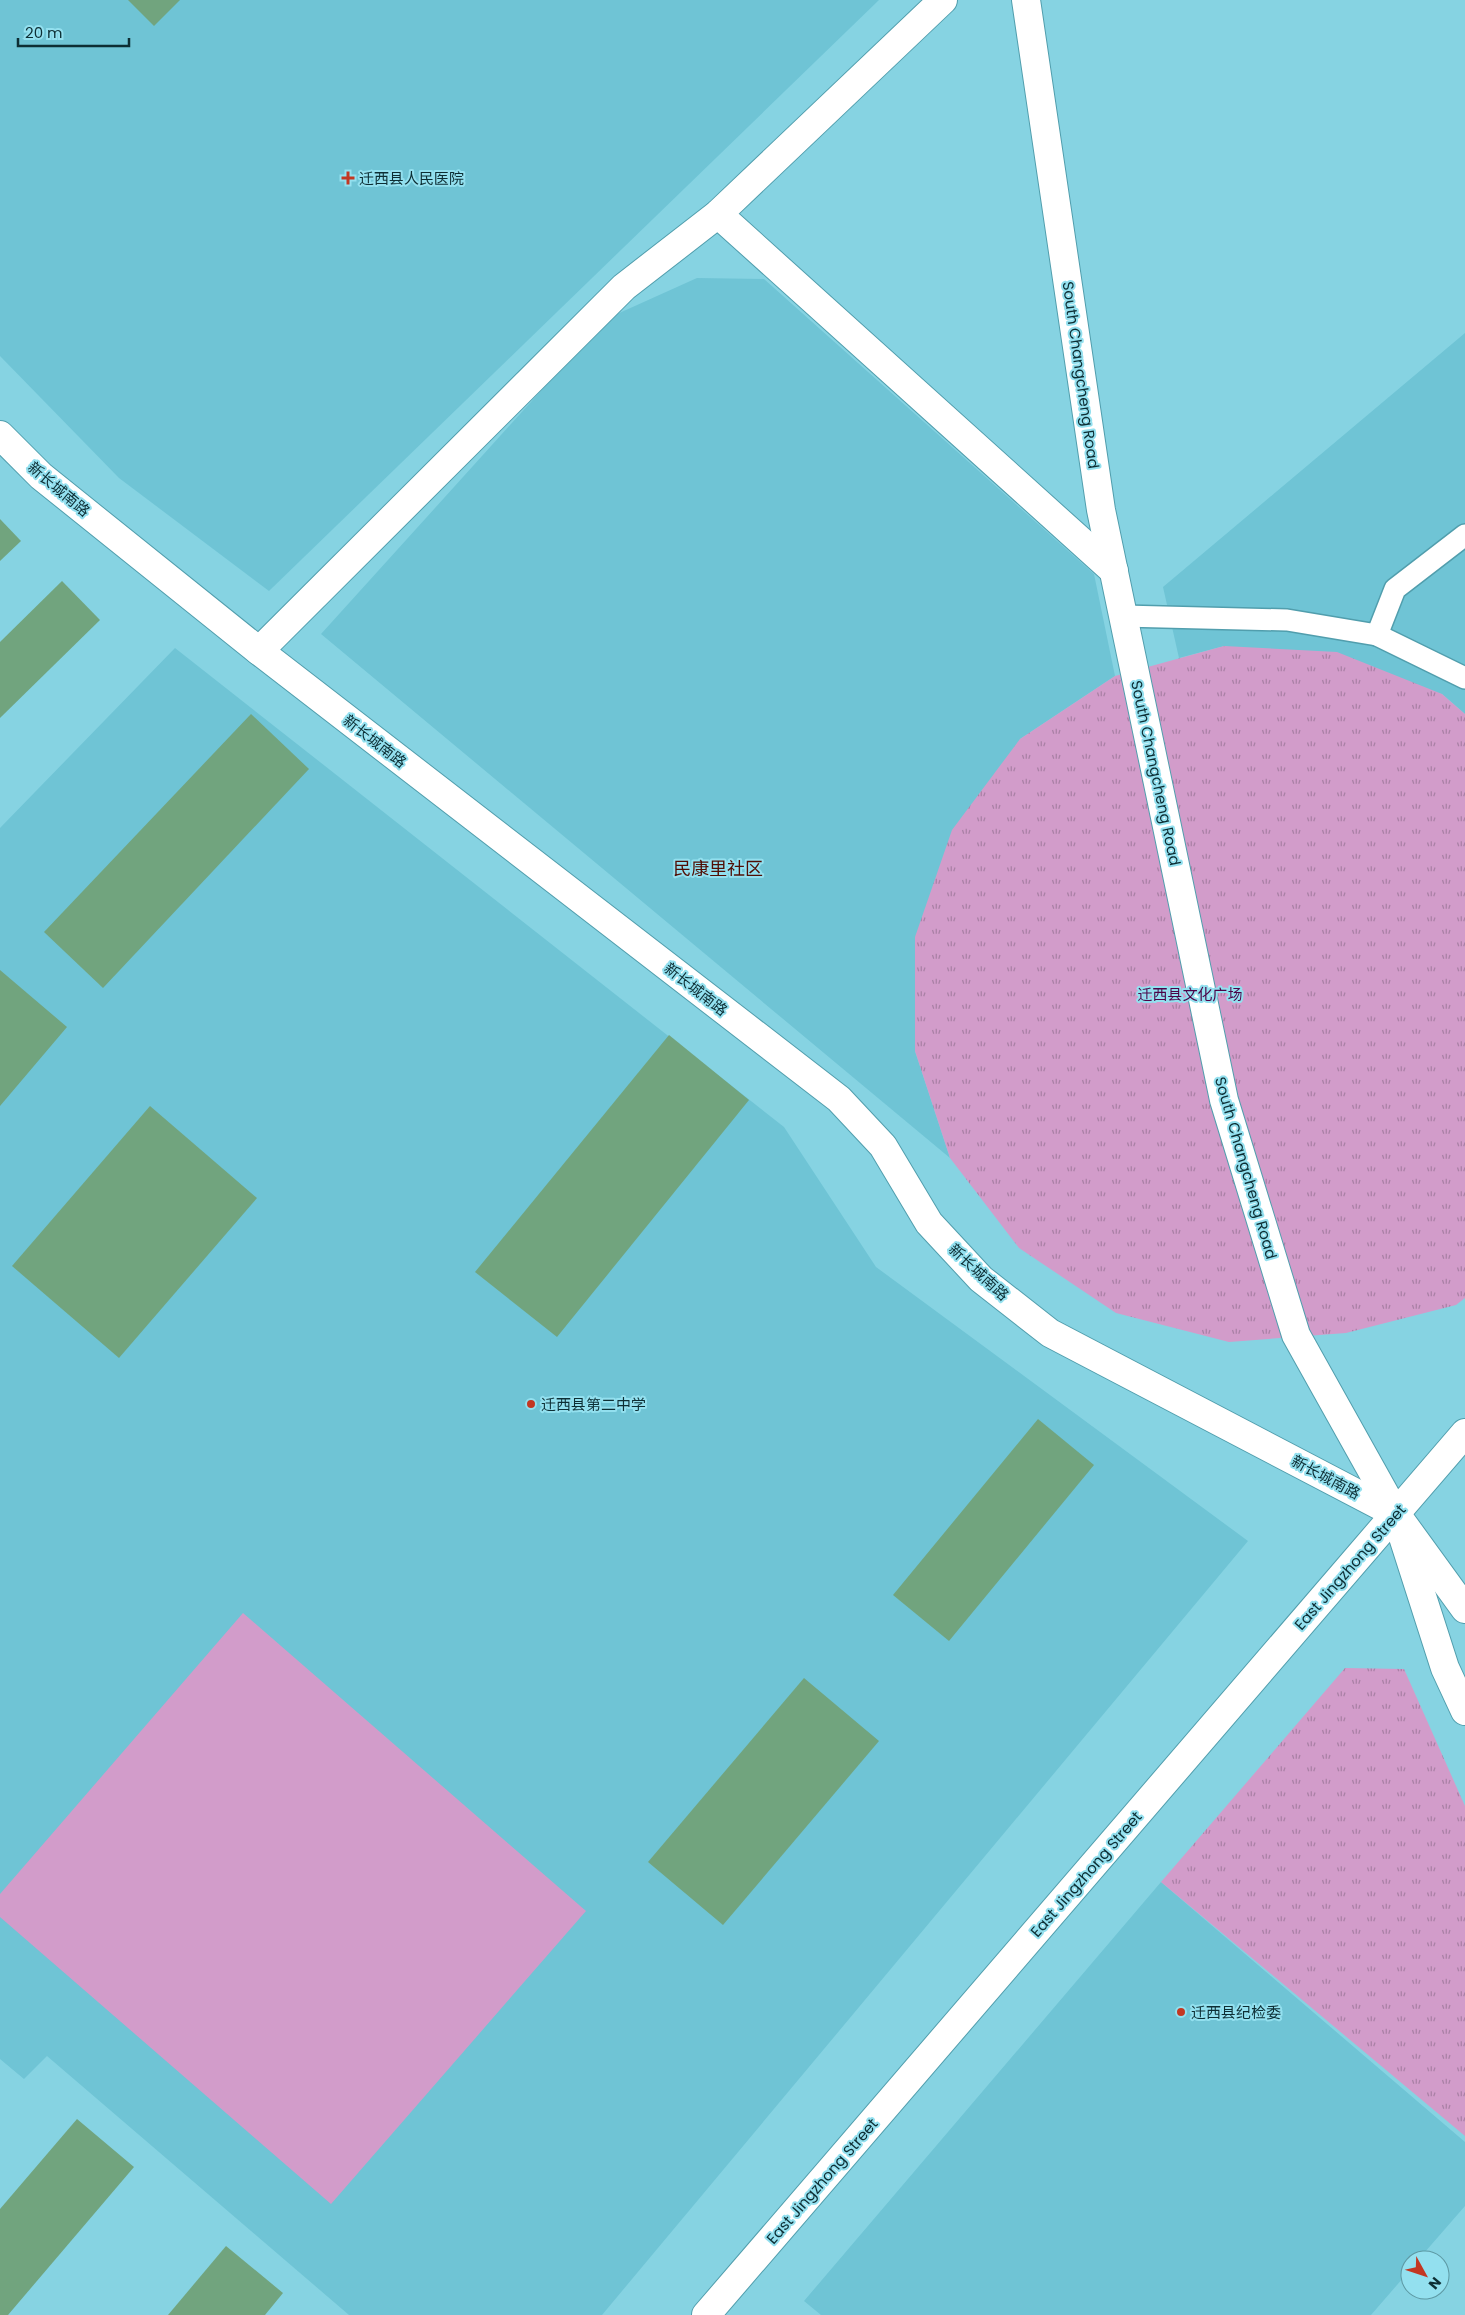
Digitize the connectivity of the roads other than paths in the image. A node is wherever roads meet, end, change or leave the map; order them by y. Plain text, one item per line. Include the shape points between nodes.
1 (943, 0) edge
2 (1026, 0) edge
3 (718, 214) junction
4 (0, 435) edge
5 (1465, 535) edge
6 (1114, 571) junction
7 (1123, 616) junction
8 (1377, 635) junction
9 (258, 651) junction
10 (1465, 678) edge
11 (1465, 1433) edge
12 (1396, 1514) junction
13 (1465, 1609) edge
14 (1465, 1711) edge
15 (706, 2315) edge

1 - 3 street
2 - 6 street, South Changcheng Road via 1101,510
3 - 6 street
3 - 9 street via 624,287
4 - 9 street, 新长城南路 via 41,476
5 - 8 lane via 1396,590
6 - 7 street, South Changcheng Road
7 - 8 lane via 1287,620
7 - 12 street, South Changcheng Road via 1224,1100 1296,1335
8 - 10 lane
9 - 12 street, 新长城南路 via 839,1099 883,1146 929,1223 982,1279 1050,1333
11 - 12 street, East Jingzhong Street
12 - 13 street
12 - 14 street via 1445,1668
12 - 15 street, East Jingzhong Street

